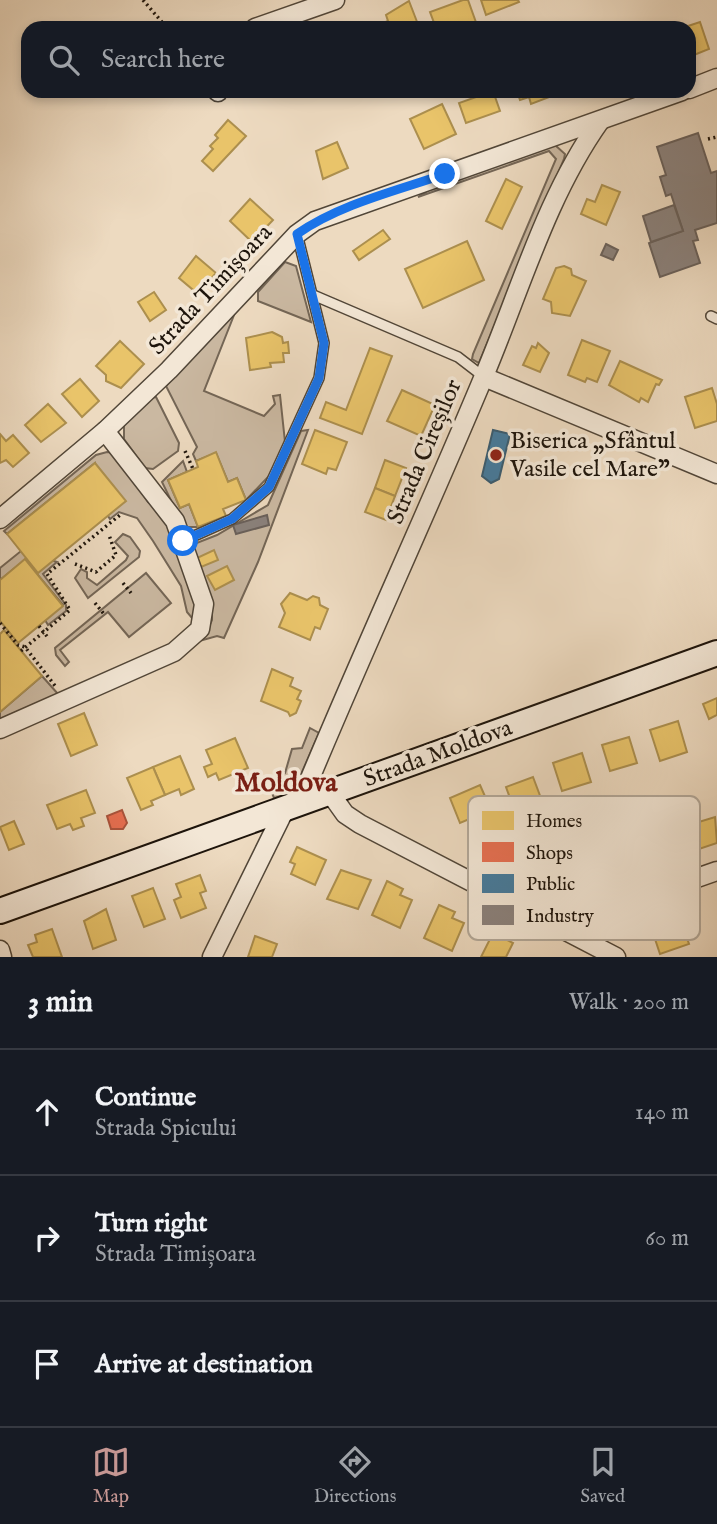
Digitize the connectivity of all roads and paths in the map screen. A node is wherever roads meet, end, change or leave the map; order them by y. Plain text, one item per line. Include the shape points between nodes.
1 (143, 0) edge
2 (335, 0) edge
3 (161, 21) edge
4 (275, 21) edge
5 (717, 78) edge
6 (696, 86) edge
7 (663, 98) edge
8 (600, 121) junction
9 (717, 136) edge
10 (708, 139) dead end
11 (297, 234) junction
12 (313, 295) junction
13 (484, 377) junction
14 (105, 431) junction
15 (185, 451) dead end
16 (194, 469) dead end
17 (717, 474) edge
18 (120, 515) dead end
19 (0, 519) edge
20 (103, 519) dead end
21 (108, 524) junction
22 (109, 535) dead end
23 (183, 541) junction
24 (60, 555) dead end
25 (64, 560) junction
26 (75, 564) dead end
27 (123, 583) dead end
28 (131, 593) dead end
29 (95, 603) dead end
30 (104, 614) dead end
31 (0, 623) edge
32 (38, 626) dead end
33 (44, 632) junction
34 (49, 639) dead end
35 (23, 649) junction
36 (717, 653) edge
37 (63, 702) junction
38 (0, 729) edge
39 (330, 793) junction
40 (291, 808) junction
41 (717, 871) edge
42 (700, 877) edge
43 (468, 880) edge
44 (0, 911) edge
45 (583, 940) edge
46 (0, 950) edge
47 (2, 957) edge
48 (212, 957) edge
49 (616, 957) edge

1 - 3 path
2 - 4 street
5 - 6 street
7 - 8 street, Strada Timișoara
8 - 11 street, Strada Timișoara via 351,206
8 - 13 street, Strada Cireșilor via 560,190
9 - 10 path
11 - 12 lane
11 - 14 street, Strada Timișoara
12 - 13 lane via 458,357
12 - 23 lane via 324,343 322,367 269,487 232,519
13 - 17 street
13 - 40 street, Strada Cireșilor
14 - 19 street, Strada Timișoara
14 - 23 street via 175,522
15 - 16 path
18 - 21 path
20 - 21 path
21 - 25 path
22 - 26 path via 117,555 96,572
23 - 37 street via 204,604 200,629 174,652
24 - 25 path
25 - 33 path via 47,574 70,610
27 - 28 path
29 - 30 path
31 - 35 path
32 - 33 path
33 - 34 path
33 - 35 path
35 - 37 path
36 - 39 street, Strada Moldova
37 - 38 street
39 - 40 street, Strada Moldova
39 - 43 street via 360,824
40 - 44 street, Strada Moldova
40 - 48 street, Strada Cireșilor
41 - 42 street
45 - 49 street
46 - 47 street

